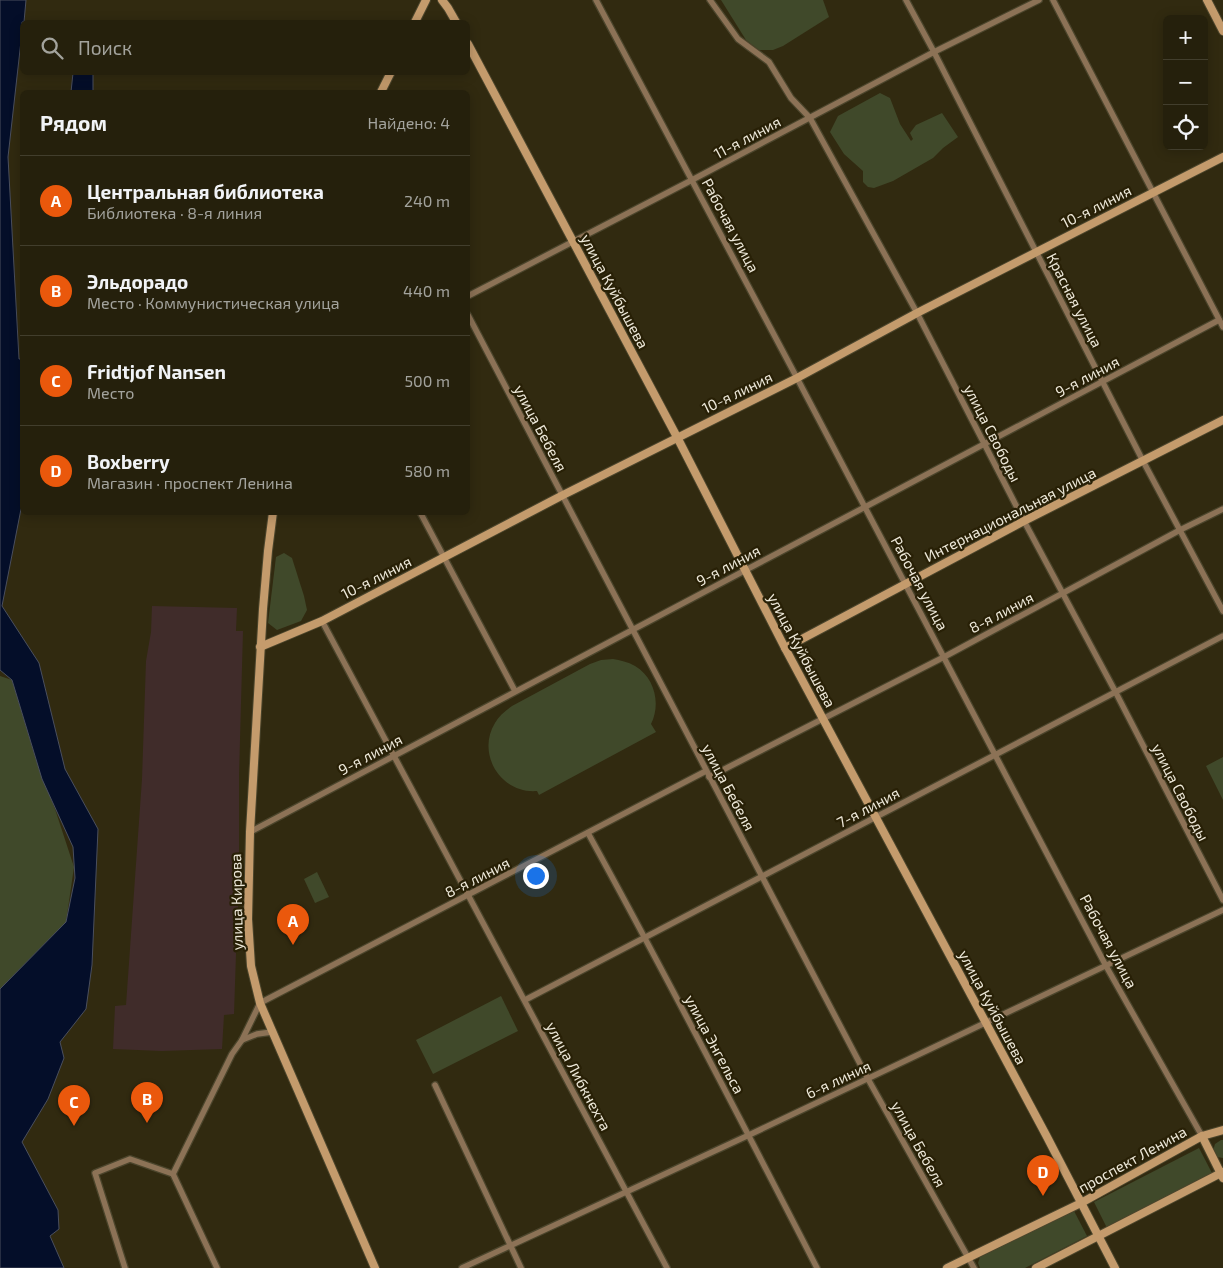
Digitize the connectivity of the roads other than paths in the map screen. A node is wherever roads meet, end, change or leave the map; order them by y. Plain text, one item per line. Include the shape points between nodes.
1 (426, 0) edge
2 (442, 0) edge
3 (596, 0) edge
4 (710, 0) edge
5 (906, 0) edge
6 (1039, 0) edge
7 (1053, 0) edge
8 (1207, 0) edge
9 (416, 20) edge
10 (455, 20) edge
11 (1223, 31) edge
12 (470, 48) edge
13 (934, 52) junction
14 (389, 75) edge
15 (382, 90) edge
16 (810, 118) junction
17 (1223, 156) edge
18 (692, 180) junction
19 (1154, 192) junction
20 (573, 242) junction
21 (1036, 252) junction
22 (470, 295) edge
23 (917, 313) junction
24 (470, 319) edge
25 (1219, 320) junction
26 (1223, 327) edge
27 (797, 378) junction
28 (1102, 382) junction
29 (1223, 420) edge
30 (677, 437) junction
31 (984, 444) junction
32 (1143, 461) junction
33 (563, 496) junction
34 (864, 507) junction
35 (1223, 509) edge
36 (273, 515) edge
37 (422, 515) edge
38 (1024, 521) junction
39 (1180, 530) junction
40 (444, 558) junction
41 (745, 570) junction
42 (904, 584) junction
43 (1062, 593) junction
44 (1223, 611) edge
45 (322, 621) junction
46 (632, 629) junction
47 (1223, 636) edge
48 (260, 647) junction
49 (785, 648) junction
50 (944, 657) junction
51 (1115, 691) junction
52 (515, 692) junction
53 (823, 719) junction
54 (393, 752) junction
55 (995, 754) junction
56 (706, 771) junction
57 (710, 777) junction
58 (875, 817) junction
59 (250, 832) junction
60 (588, 833) junction
61 (763, 876) junction
62 (469, 895) junction
63 (1223, 900) edge
64 (1223, 910) edge
65 (645, 937) junction
66 (1106, 966) junction
67 (524, 1000) junction
68 (260, 1003) junction
69 (986, 1024) junction
70 (272, 1032) junction
71 (242, 1040) junction
72 (868, 1079) junction
73 (435, 1085) dead end
74 (1223, 1130) edge
75 (749, 1135) junction
76 (1202, 1136) junction
77 (173, 1174) junction
78 (1222, 1175) edge
79 (628, 1192) junction
80 (1081, 1203) junction
81 (1098, 1237) junction
82 (510, 1246) junction
83 (968, 1258) junction
84 (126, 1268) edge
85 (217, 1268) edge
86 (375, 1268) edge
87 (462, 1268) edge
88 (521, 1268) edge
89 (667, 1268) edge
90 (817, 1268) edge
91 (947, 1268) edge
92 (974, 1268) edge
93 (1036, 1268) edge
94 (1116, 1268) edge

1 - 9 street
2 - 10 street
3 - 18 street, Рабочая улица
4 - 16 street, улица Свободы via 738,39 769,62 791,98
5 - 13 street, Красная улица
6 - 13 street, 11-я линия
7 - 19 street
8 - 11 street
12 - 20 street, улица Куйбышева
13 - 16 street, 11-я линия
13 - 21 street, Красная улица
14 - 15 street
16 - 18 street, 11-я линия
16 - 23 street, улица Свободы
17 - 19 street, 10-я линия
18 - 20 street, 11-я линия
18 - 27 street, Рабочая улица
19 - 21 street, 10-я линия
19 - 25 street
20 - 22 street, 11-я линия
20 - 30 street, улица Куйбышева
21 - 23 street, 10-я линия
21 - 28 street, Красная улица
23 - 27 street, 10-я линия
23 - 31 street, улица Свободы
24 - 33 street, улица Бебеля
25 - 26 street
25 - 28 street, 9-я линия
27 - 30 street, 10-я линия
27 - 34 street, Рабочая улица
28 - 31 street, 9-я линия
28 - 32 street, Красная улица
29 - 32 street, Интернациональная улица
30 - 33 street, 10-я линия
30 - 41 street, улица Куйбышева
31 - 34 street, 9-я линия
31 - 38 street, улица Свободы
32 - 38 street, Интернациональная улица
32 - 39 street, Красная улица
33 - 40 street, 10-я линия
33 - 46 street, улица Бебеля
34 - 41 street, 9-я линия
34 - 42 street, Рабочая улица
35 - 39 street, 8-я линия
36 - 48 street, улица Кирова
37 - 40 street
38 - 42 street, Интернациональная улица
38 - 43 street, улица Свободы
39 - 43 street, 8-я линия
39 - 44 street, Красная улица
40 - 45 street, 10-я линия
40 - 52 street
41 - 46 street, 9-я линия
41 - 49 street, улица Куйбышева
42 - 49 street, Интернациональная улица
42 - 50 street, Рабочая улица
43 - 50 street, 8-я линия
43 - 51 street, улица Свободы
45 - 48 street, 10-я линия
45 - 54 street
46 - 52 street, 9-я линия
46 - 56 street, улица Бебеля
47 - 51 street, 7-я линия
48 - 59 street, улица Кирова
49 - 53 street, улица Куйбышева
50 - 53 street, 8-я линия
50 - 55 street, Рабочая улица
51 - 55 street, 7-я линия
51 - 63 street, улица Свободы
52 - 54 street, 9-я линия
53 - 57 street, 8-я линия
53 - 58 street, улица Куйбышева
54 - 59 street, 9-я линия
54 - 62 street, улица Либкнехта
55 - 58 street, 7-я линия
55 - 66 street, Рабочая улица
56 - 57 street, улица Бебеля
56 - 60 street, 8-я линия
57 - 61 street, улица Бебеля
58 - 61 street, 7-я линия
58 - 69 street, улица Куйбышева
59 - 68 street, улица Кирова via 248,919 251,966
60 - 62 street, 8-я линия
60 - 65 street, улица Энгельса
61 - 65 street, 7-я линия
61 - 72 street, улица Бебеля
62 - 67 street, улица Либкнехта
62 - 68 street, 8-я линия
64 - 66 street, 6-я линия
65 - 67 street, 7-я линия
65 - 75 street, улица Энгельса
66 - 69 street, 6-я линия
66 - 76 street, Рабочая улица
67 - 79 street, улица Либкнехта
68 - 70 street, улица Кирова
68 - 71 street
69 - 72 street, 6-я линия
69 - 80 street, улица Куйбышева
70 - 71 street
70 - 86 street, улица Кирова
71 - 77 street
72 - 75 street, 6-я линия
72 - 83 street, улица Бебеля
73 - 82 street
74 - 76 street, проспект Ленина
75 - 79 street, 6-я линия
75 - 90 street, улица Энгельса
76 - 78 street, Рабочая улица
76 - 80 street, проспект Ленина
77 - 84 street via 130,1159 95,1173
77 - 85 street
78 - 81 street
79 - 82 street, 6-я линия
79 - 89 street, улица Либкнехта
80 - 81 street, улица Куйбышева
80 - 83 street, проспект Ленина
81 - 93 street
81 - 94 street, улица Куйбышева
82 - 87 street, 6-я линия
82 - 88 street
83 - 91 street, проспект Ленина
83 - 92 street, улица Бебеля

